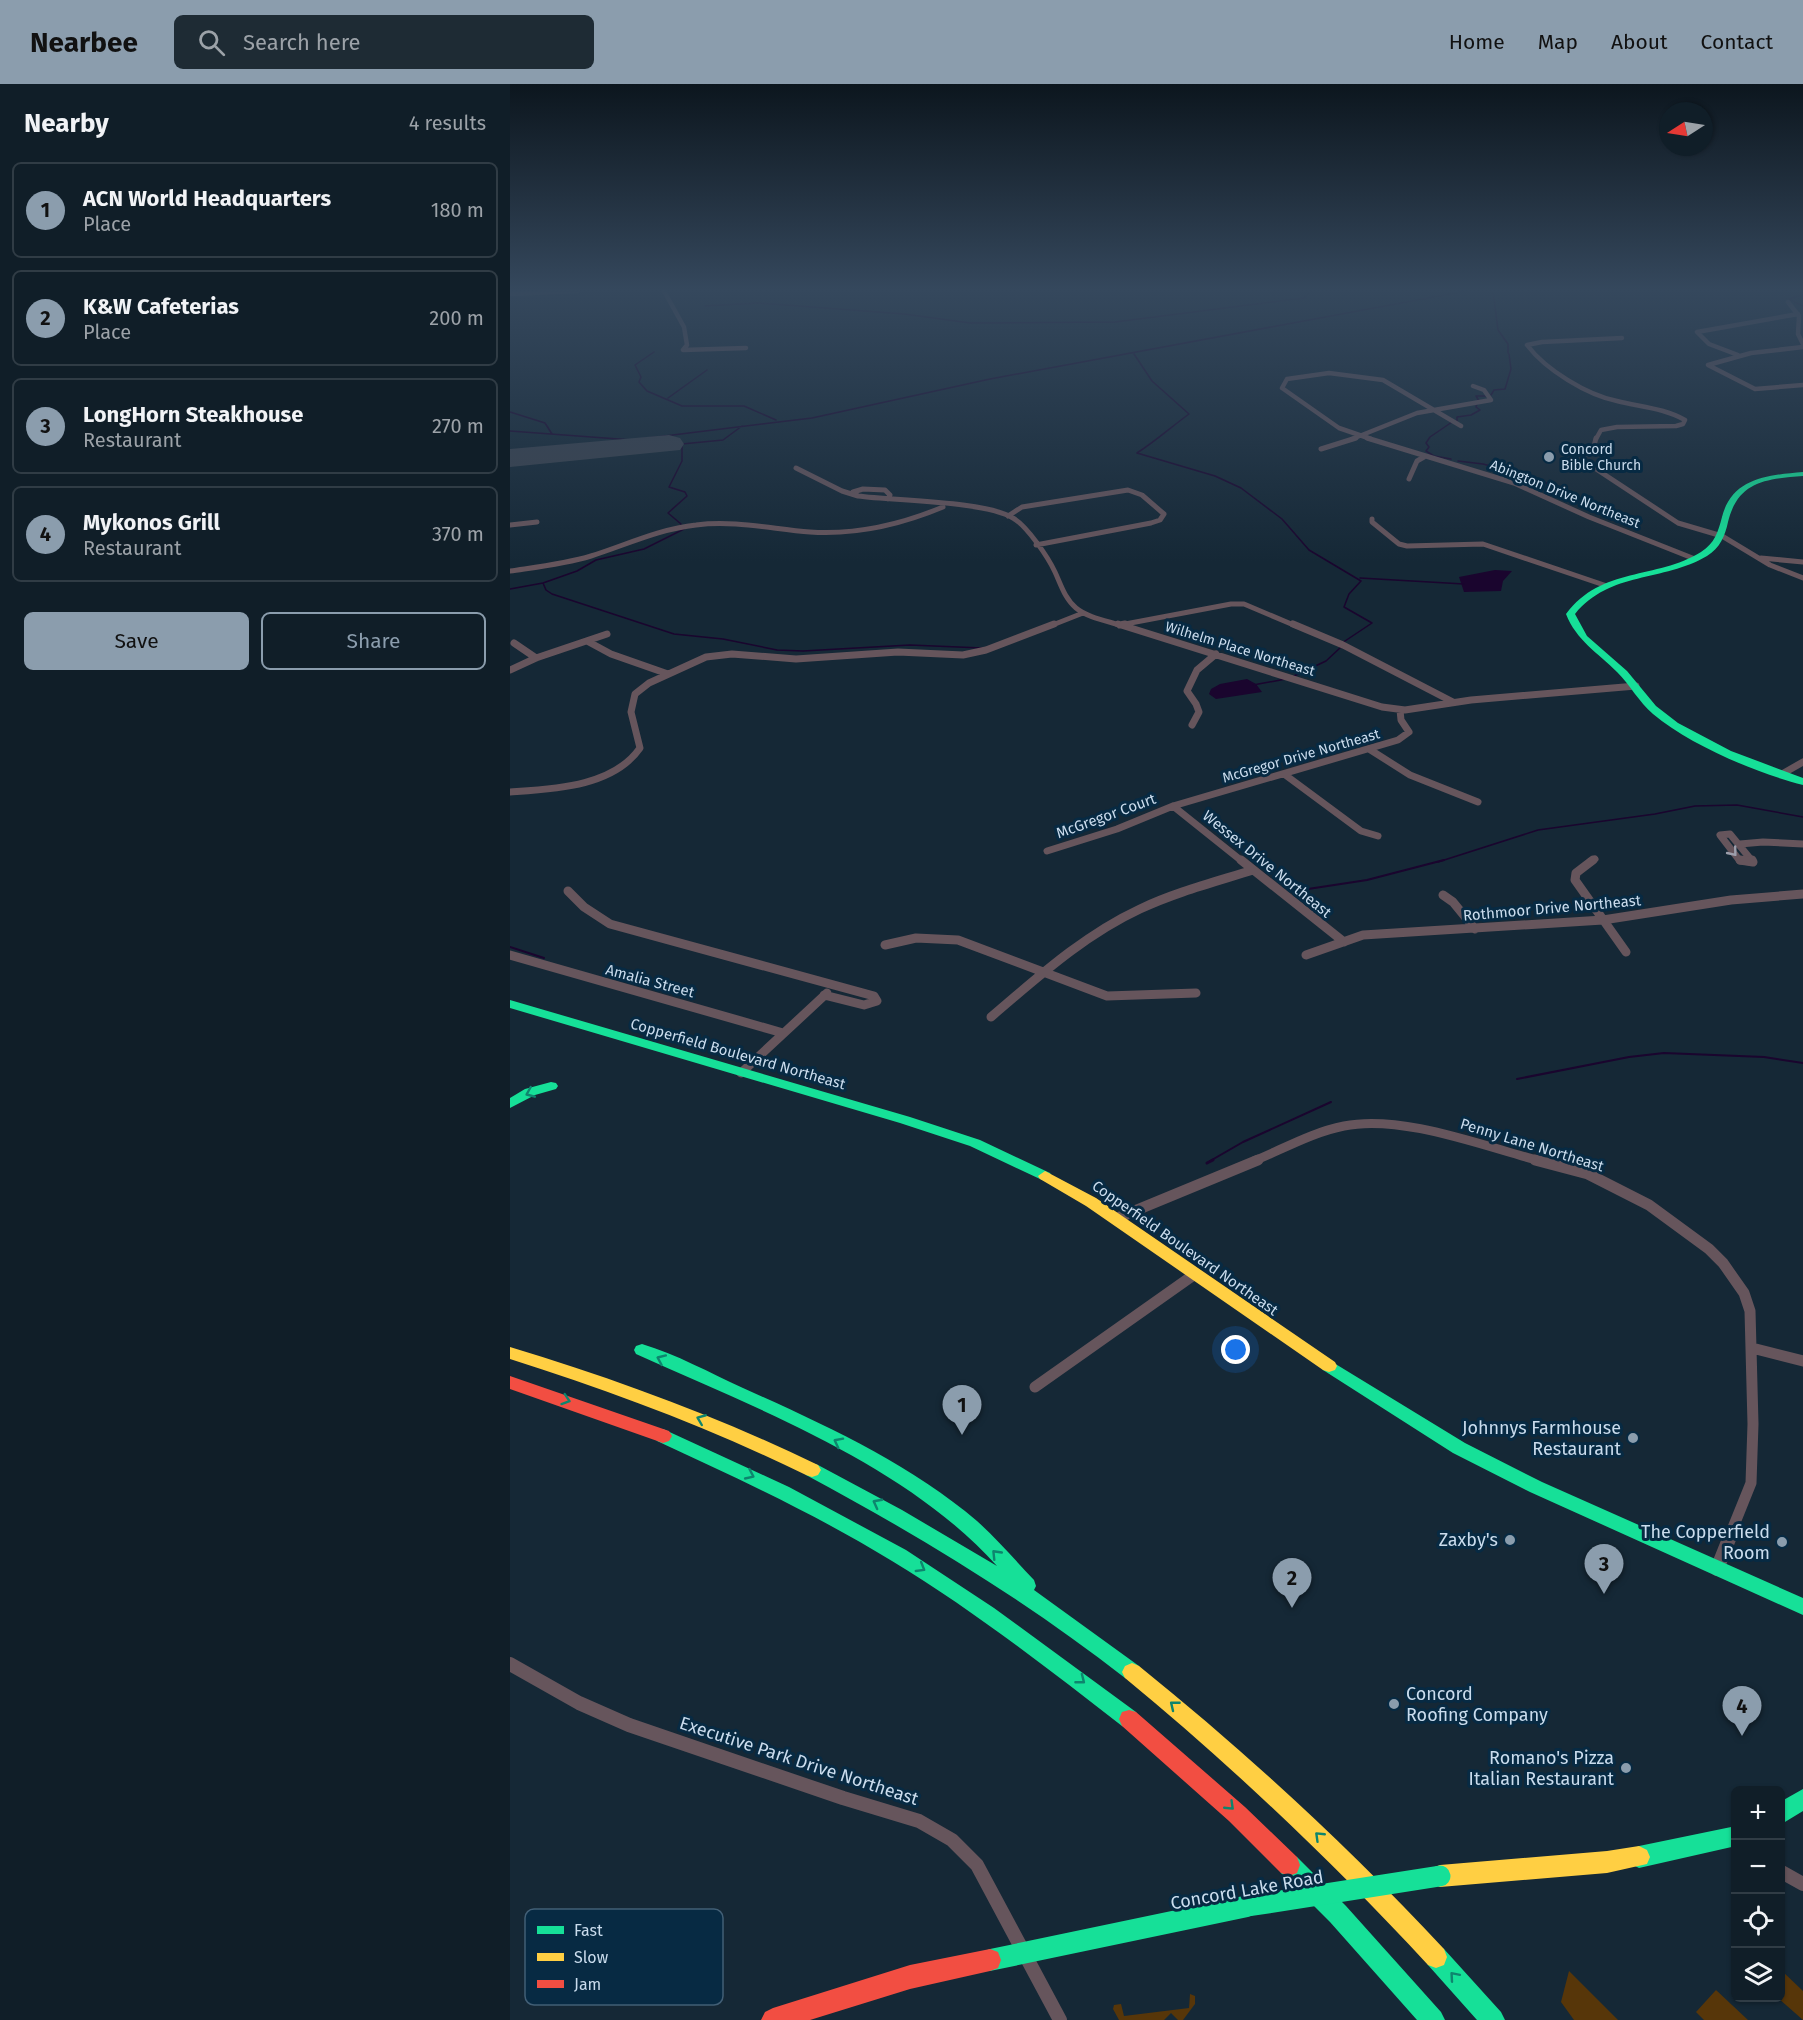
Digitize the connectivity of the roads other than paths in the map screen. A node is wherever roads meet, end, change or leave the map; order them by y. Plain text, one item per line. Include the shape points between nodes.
1 (1285, 381) edge
2 (1385, 381) edge
3 (1572, 381) edge
4 (1740, 381) edge
5 (1803, 385) edge
6 (1473, 386) dead end
7 (1431, 408) junction
8 (1461, 426) dead end
9 (1360, 436) junction
10 (1322, 449) dead end
11 (1424, 457) junction
12 (796, 468) dead end
13 (1803, 474) edge
14 (1409, 479) dead end
15 (945, 506) junction
16 (1008, 516) junction
17 (1371, 519) dead end
18 (537, 522) dead end
19 (510, 525) edge
20 (1722, 536) junction
21 (1036, 545) junction
22 (1758, 558) junction
23 (1695, 559) junction
24 (1803, 562) edge
25 (510, 571) edge
26 (1803, 578) edge
27 (1607, 586) junction
28 (1083, 613) junction
29 (1117, 625) junction
30 (607, 634) dead end
31 (587, 641) junction
32 (514, 643) dead end
33 (1215, 654) junction
34 (536, 657) junction
35 (510, 670) edge
36 (668, 674) junction
37 (1636, 686) junction
38 (1453, 702) junction
39 (1400, 710) junction
40 (1192, 725) dead end
41 (1370, 749) junction
42 (1803, 762) edge
43 (1284, 774) junction
44 (1782, 774) junction
45 (1803, 782) edge
46 (510, 792) edge
47 (1478, 802) dead end
48 (1173, 806) junction
49 (1378, 836) dead end
50 (1740, 844) dead end
51 (1803, 844) edge
52 (1047, 851) dead end
53 (1595, 860) dead end
54 (1253, 870) junction
55 (568, 891) dead end
56 (1803, 894) edge
57 (1443, 895) dead end
58 (1603, 920) junction
59 (1475, 929) junction
60 (1344, 942) junction
61 (885, 945) dead end
62 (1626, 952) dead end
63 (1306, 955) dead end
64 (510, 956) edge
65 (1045, 972) junction
66 (834, 987) junction
67 (1196, 993) dead end
68 (824, 995) junction
69 (510, 1004) edge
70 (991, 1017) dead end
71 (783, 1033) junction
72 (741, 1073) junction
73 (551, 1086) dead end
74 (510, 1104) edge
75 (1115, 1219) junction
76 (1195, 1274) junction
77 (1752, 1348) junction
78 (642, 1350) dead end
79 (510, 1353) edge
80 (1803, 1361) edge
81 (510, 1382) edge
82 (1035, 1387) dead end
83 (1717, 1569) junction
84 (1803, 1607) edge
85 (1051, 1611) junction
86 (510, 1664) edge
87 (1803, 1799) edge
88 (1785, 1812) edge
89 (1731, 1837) edge
90 (1785, 1874) edge
91 (1803, 1884) edge
92 (1025, 1954) junction
93 (804, 2015) edge
94 (773, 2020) edge
95 (1060, 2020) edge
96 (1433, 2020) edge
97 (1492, 2020) edge

1 - 9 street, Abington Drive Northeast via 1283,389 1310,409 1335,426
2 - 7 street, Abington Drive Northeast
3 - 20 street via 1610,400 1669,411 1684,418 1685,423 1676,426 1601,430 1594,447 1583,459 1678,523
4 - 5 street via 1755,389
6 - 7 street via 1484,390 1491,400
7 - 8 street
7 - 9 street
9 - 10 street
9 - 11 street, Abington Drive Northeast
11 - 14 street via 1417,461
11 - 23 street, Abington Drive Northeast via 1514,483
12 - 15 street via 821,478 844,494 858,496 855,490 881,489 888,492 888,499
13 - 20 main road via 1768,479 1743,488 1730,502
15 - 16 street
15 - 25 street via 904,523 854,532 810,532 744,523 692,525 580,559
16 - 21 street via 1020,524
16 - 21 street via 1022,507 1128,490 1142,495 1164,514 1152,523
17 - 27 street via 1392,539 1407,546 1484,544
18 - 19 street
20 - 22 street
20 - 23 main road
21 - 28 street via 1069,601
22 - 24 street
22 - 26 street
23 - 27 main road
27 - 37 main road via 1576,601 1570,614 1572,623
28 - 29 street, Wilhelm Place Northeast
28 - 36 street via 963,655 898,652 785,659 725,654 706,657
29 - 33 street, Wilhelm Place Northeast
29 - 38 street via 1241,603 1343,645
30 - 31 street
31 - 34 street
31 - 36 street
32 - 34 street
33 - 39 street, Wilhelm Place Northeast
33 - 40 street via 1189,680 1187,691 1200,710
34 - 35 street
36 - 46 street via 639,689 633,697 631,712 640,748 632,761 592,779
37 - 38 street, Wilhelm Place Northeast
37 - 44 main road via 1655,711 1682,730
38 - 39 street, Wilhelm Place Northeast
39 - 41 street, McGregor Drive Northeast via 1409,732
41 - 43 street, McGregor Drive Northeast
41 - 47 street via 1406,774
42 - 44 street
43 - 48 street, McGregor Drive Northeast
43 - 49 street via 1361,831
44 - 45 main road
48 - 52 street, McGregor Court via 1117,830
48 - 54 street, Wessex Drive Northeast
50 - 51 street
53 - 58 street via 1576,873 1575,880
54 - 60 street, Wessex Drive Northeast
54 - 65 street via 1138,909
55 - 66 street via 610,924
56 - 58 street, Rothmoor Drive Northeast via 1731,900
57 - 59 street
58 - 59 street, Rothmoor Drive Northeast
58 - 62 street
59 - 60 street, Rothmoor Drive Northeast via 1371,934
60 - 63 street, Rothmoor Drive Northeast
61 - 65 street via 918,938 955,939
64 - 71 street, Amalia Street
65 - 67 street via 1107,996
65 - 70 street
66 - 68 street
66 - 68 street via 874,996 877,1001 864,1005
68 - 71 street
69 - 72 main road, Copperfield Boulevard Northeast
71 - 72 street
72 - 75 main road, Copperfield Boulevard Northeast via 987,1147 1052,1179
73 -> 74 main road
75 - 76 main road, Copperfield Boulevard Northeast
75 - 77 street, Penny Lane Northeast via 1342,1126 1370,1122 1402,1124 1588,1174 1645,1202 1709,1250 1734,1277 1750,1311
76 - 82 street
76 - 83 main road, Copperfield Boulevard Northeast via 1338,1372 1459,1448
77 - 80 street
77 - 83 street, Penny Lane Northeast via 1751,1483
85 -> 78 main road via 961,1519 895,1475 793,1419
85 -> 79 main road via 899,1515 783,1454 654,1400
81 -> 96 main road via 638,1425 782,1489 856,1529 998,1618 1083,1681 1213,1790 1344,1919
83 - 84 main road, Copperfield Boulevard Northeast
97 -> 85 main road via 1394,1912 1269,1788 1199,1726
86 - 92 street, Executive Park Drive Northeast via 579,1703 629,1725 935,1829 977,1865
87 - 88 main road
89 - 92 main road, Concord Lake Road, bridge via 1607,1862 1440,1876 1248,1906
90 - 91 street
92 - 93 main road, Concord Lake Road via 910,1977
92 - 95 street, Executive Park Drive Northeast
93 - 94 main road, Concord Lake Road

